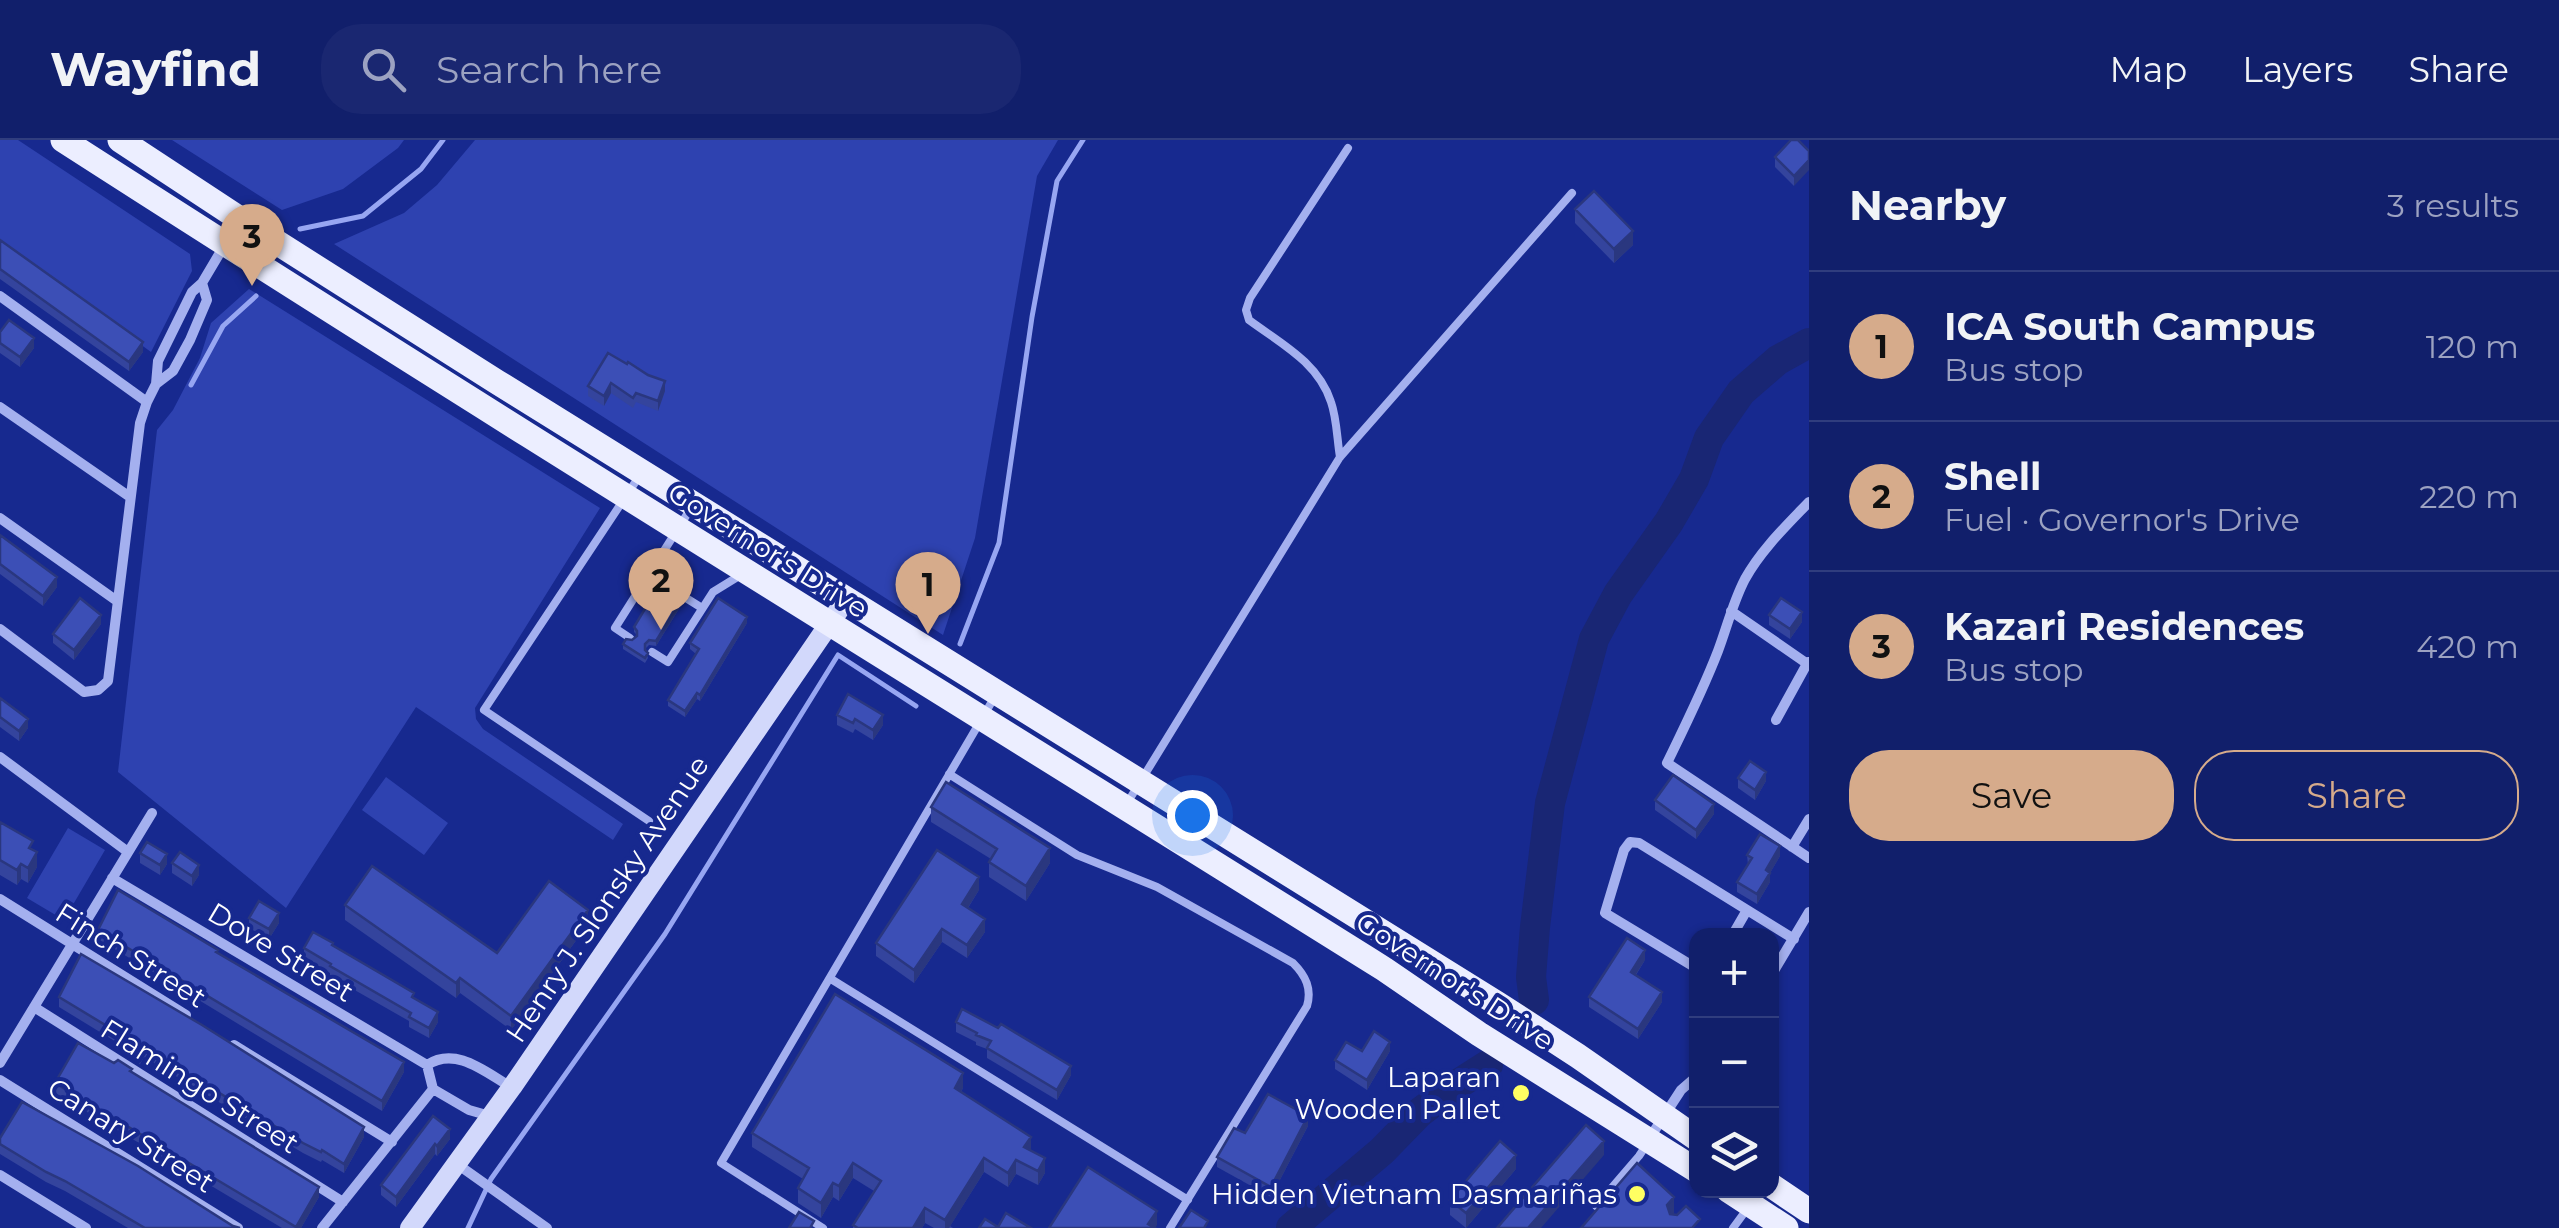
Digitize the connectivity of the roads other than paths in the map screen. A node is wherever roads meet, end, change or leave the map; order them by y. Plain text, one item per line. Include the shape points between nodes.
1 (62, 140) edge
2 (120, 140) edge
3 (1348, 148) dead end
4 (1572, 193) dead end
5 (240, 219) junction
6 (224, 244) junction
7 (202, 283) junction
8 (0, 296) edge
9 (156, 384) junction
10 (147, 402) junction
11 (0, 407) edge
12 (1340, 458) junction
13 (643, 471) junction
14 (130, 497) junction
15 (625, 497) junction
16 (1809, 502) edge
17 (695, 503) junction
18 (0, 518) edge
19 (678, 528) junction
20 (747, 571) junction
21 (649, 574) junction
22 (664, 584) edge
23 (686, 598) edge
24 (847, 598) junction
25 (117, 601) junction
26 (702, 608) junction
27 (1731, 611) junction
28 (830, 623) junction
29 (0, 629) edge
30 (630, 638) edge
31 (652, 652) edge
32 (1808, 663) edge
33 (997, 692) junction
34 (982, 717) junction
35 (1776, 720) dead end
36 (0, 759) edge
37 (949, 774) junction
38 (1141, 780) junction
39 (1124, 807) junction
40 (152, 812) dead end
41 (1809, 819) edge
42 (649, 821) dead end
43 (1792, 847) junction
44 (128, 852) junction
45 (1809, 858) edge
46 (112, 878) junction
47 (1, 902) edge
48 (1747, 910) junction
49 (1809, 912) edge
50 (1737, 928) edge
51 (1794, 939) junction
52 (72, 945) junction
53 (1779, 963) edge
54 (1689, 964) edge
55 (830, 979) junction
56 (34, 1007) junction
57 (190, 1018) edge
58 (224, 1038) edge
59 (0, 1063) edge
60 (427, 1065) junction
61 (0, 1080) edge
62 (1689, 1083) edge
63 (512, 1087) junction
64 (433, 1089) junction
65 (491, 1116) junction
66 (1664, 1116) junction
67 (1689, 1128) edge
68 (1689, 1135) edge
69 (1649, 1140) junction
70 (392, 1142) junction
71 (1673, 1156) junction
72 (457, 1164) junction
73 (1689, 1166) edge
74 (0, 1175) edge
75 (1779, 1191) edge
76 (1745, 1198) edge
77 (1750, 1198) edge
78 (1188, 1200) junction
79 (342, 1202) junction
80 (1596, 1206) edge
81 (1809, 1211) edge
82 (86, 1228) edge
83 (238, 1228) edge
84 (322, 1228) edge
85 (410, 1228) edge
86 (547, 1228) edge
87 (823, 1228) edge
88 (1170, 1228) edge
89 (1733, 1228) edge
90 (1786, 1228) edge

1 - 6 main road, Governor's Drive
2 - 5 main road, Governor's Drive
3 - 12 lane via 1246,310 1248,320 1319,376 1332,404
4 - 12 lane
5 - 6 street
5 - 13 main road, Governor's Drive
6 - 7 street
6 - 15 main road, Governor's Drive
7 - 9 street via 158,361
7 - 9 street via 207,300 190,340
8 - 10 street
9 - 10 street
10 - 14 street
11 - 14 street
12 - 38 lane
13 - 15 lane
13 - 17 main road, Governor's Drive
14 - 25 street
15 - 19 main road, Governor's Drive
15 - 42 lane via 484,710
16 - 27 street via 1747,576
17 - 19 lane
17 - 24 main road, Governor's Drive
18 - 25 street
19 - 20 main road, Governor's Drive
19 - 21 lane
20 - 26 lane via 713,592
20 - 28 main road, Governor's Drive
21 - 22 lane
21 - 30 lane via 615,628
23 - 26 lane
24 - 28 street, Henry J. Slonsky Avenue
24 - 33 main road, Governor's Drive
25 - 29 street via 108,681 98,690 84,692
26 - 31 lane via 668,662
27 - 32 street
27 - 43 street via 1666,764
28 - 34 main road, Governor's Drive
28 - 63 street, Henry J. Slonsky Avenue
32 - 35 street
33 - 34 lane
33 - 38 main road, Governor's Drive
34 - 37 lane
34 - 39 main road, Governor's Drive
36 - 44 street
37 - 55 lane
37 - 78 lane via 1077,855 1156,887 1301,970 1310,994 1306,1006
38 - 39 lane
38 - 66 main road, Governor's Drive via 1546,1034
39 - 69 main road, Governor's Drive
40 - 44 street
41 - 43 street
43 - 45 street
44 - 46 street
46 - 52 street
46 - 60 street, Dove Street
47 - 52 street, Finch Street
48 - 50 street
48 - 51 street
48 - 54 street via 1630,842 1605,913
49 - 51 street
51 - 53 street
52 - 56 street
52 - 57 street, Finch Street
55 - 78 lane
55 - 87 lane via 721,1164
56 - 59 street
56 - 79 street, Flamingo Street
58 - 70 street, Finch Street
60 - 63 street via 446,1056
60 - 64 street
61 - 83 street, Canary Street
62 - 66 street
63 - 65 street, Henry J. Slonsky Avenue
64 - 65 street
64 - 70 street
65 - 72 street, Henry J. Slonsky Avenue
66 - 67 main road, Governor's Drive
66 - 69 street
68 - 71 street
69 - 71 main road, Governor's Drive
69 - 80 lane
70 - 79 street
71 - 73 main road, Governor's Drive
72 - 85 street, Henry J. Slonsky Avenue
72 - 86 street
74 - 82 street
75 - 81 main road
76 - 89 lane
77 - 90 main road
78 - 88 lane
79 - 84 street

